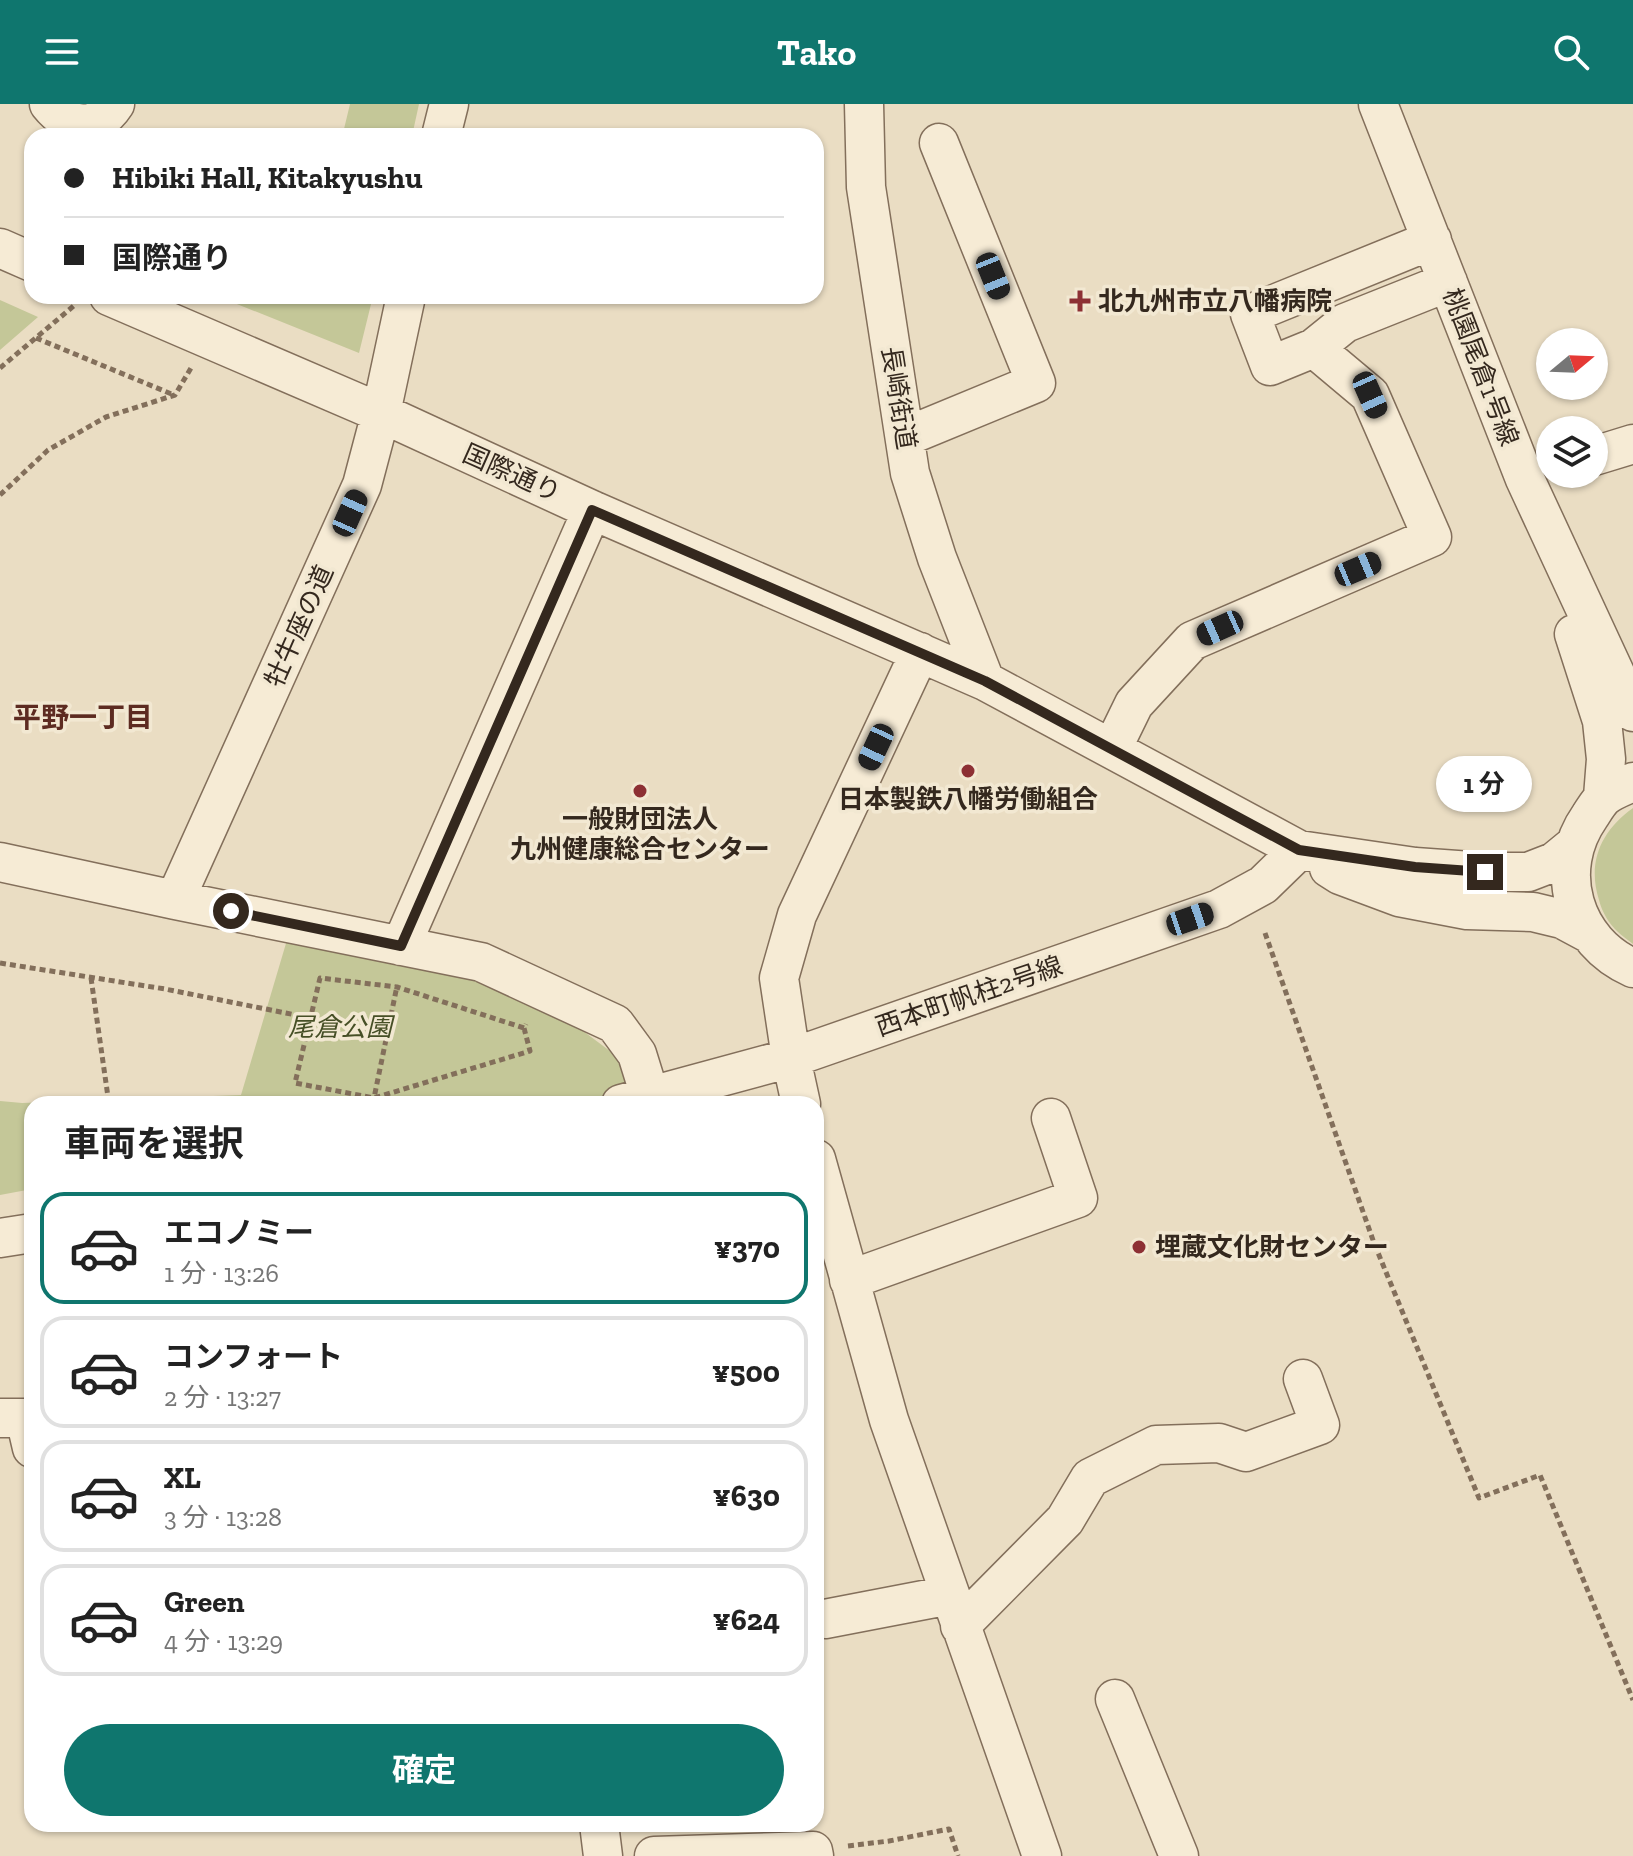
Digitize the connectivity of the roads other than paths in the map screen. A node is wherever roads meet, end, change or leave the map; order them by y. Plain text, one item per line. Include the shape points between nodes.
1 (115, 104) edge
2 (449, 104) edge
3 (864, 104) edge
4 (1378, 104) edge
5 (68, 121) edge
6 (443, 128) edge
7 (939, 143) dead end
8 (1432, 240) junction
9 (0, 248) edge
10 (24, 258) edge
11 (1448, 282) junction
12 (127, 304) edge
13 (404, 304) edge
14 (1314, 348) junction
15 (381, 413) junction
16 (905, 437) junction
17 (1633, 444) edge
18 (1608, 452) edge
19 (1536, 473) edge
20 (1540, 488) edge
21 (1542, 488) edge
22 (592, 510) junction
23 (920, 652) junction
24 (985, 681) junction
25 (1633, 712) edge
26 (1112, 749) junction
27 (1618, 790) edge
28 (1576, 844) junction
29 (1299, 850) junction
30 (0, 862) edge
31 (175, 900) junction
32 (1590, 934) junction
33 (401, 946) junction
34 (1633, 968) edge
35 (791, 1058) junction
36 (636, 1096) edge
37 (651, 1096) edge
38 (799, 1096) edge
39 (1051, 1118) dead end
40 (824, 1188) edge
41 (24, 1234) edge
42 (0, 1238) edge
43 (849, 1280) junction
44 (1303, 1379) dead end
45 (0, 1418) edge
46 (24, 1418) edge
47 (955, 1610) junction
48 (825, 1619) dead end
49 (1115, 1699) dead end
50 (600, 1832) edge
51 (812, 1844) edge
52 (603, 1856) edge
53 (654, 1856) edge
54 (1042, 1856) edge
55 (1179, 1856) edge

1 - 5 street via 90,123
2 - 6 street
3 - 16 street, 長崎街道 via 866,187
4 - 8 street, 桃園尾倉1号線
7 - 16 street via 1036,383
8 - 11 street, 桃園尾倉1号線
8 - 14 street via 1250,314 1270,366
9 - 10 street
11 - 14 street via 1345,323
11 - 19 street, 桃園尾倉1号線
12 - 15 street, 国際通り
13 - 15 street, 牡牛座の道
14 - 26 street via 1370,395 1432,537 1192,641 1134,704
15 - 22 street, 国際通り
15 - 31 street, 牡牛座の道 via 362,485
16 - 24 street, 長崎街道 via 910,473 937,558
17 - 18 street
20 - 27 street
21 - 25 street, 桃園尾倉1号線
22 - 23 street, 国際通り
22 - 33 street
23 - 24 street, 国際通り
23 - 35 street via 797,915 779,978
24 - 26 street, 国際通り
26 - 29 street, 国際通り
27 - 28 street via 1581,829
28 - 29 street, 国際通り via 1554,862 1528,872 1415,867
28 - 32 street via 1571,889
29 - 32 street via 1340,875 1399,897 1467,910 1533,912
29 - 35 street, 西本町帆柱2号線 via 1263,885 1219,909
30 - 31 street
31 - 33 street
32 - 34 street
33 - 36 street via 481,962 615,1024 637,1054
35 - 37 street, 西本町帆柱2号線
35 - 38 street
39 - 43 street via 1078,1198
40 - 43 street
41 - 42 street
43 - 47 street via 889,1420
44 - 47 street via 1320,1425 1246,1452 1219,1443 1156,1445 1090,1478 1065,1520
45 - 46 street
47 - 48 street
47 - 54 street
49 - 55 street
50 - 52 street
51 - 53 street

